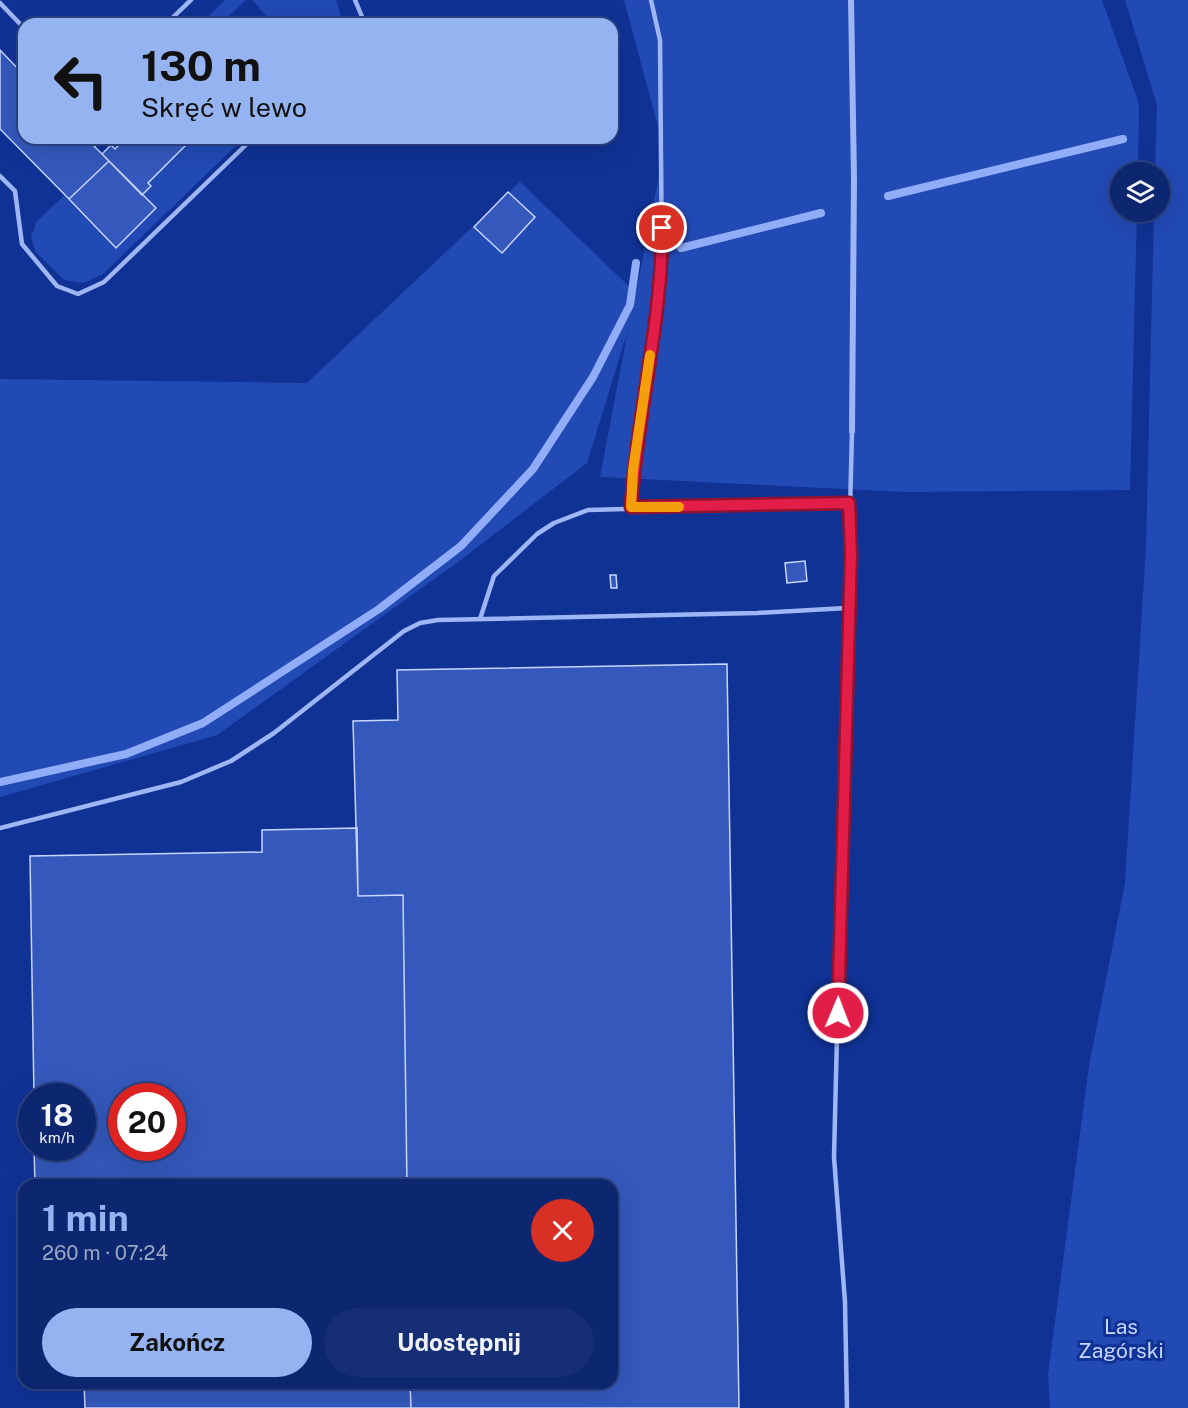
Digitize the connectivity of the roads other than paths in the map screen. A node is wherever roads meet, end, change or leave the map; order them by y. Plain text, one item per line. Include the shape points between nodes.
1 (191, 0) edge
2 (355, 0) edge
3 (651, 0) edge
4 (851, 0) edge
5 (0, 3) edge
6 (172, 18) edge
7 (362, 18) edge
8 (18, 22) edge
9 (247, 144) edge
10 (0, 176) edge
11 (852, 431) joint
12 (849, 503) junction
13 (631, 507) junction
14 (847, 608) junction
15 (480, 619) junction
16 (0, 828) edge
17 (847, 1408) edge

1 - 6 lane
2 - 7 lane
3 - 13 lane via 660,40 662,271
4 - 11 street
5 - 8 lane
9 - 10 lane via 104,282 78,294 57,286 22,244 15,191
11 - 12 lane
12 - 13 lane
12 - 14 lane
13 - 15 lane via 588,510 537,534 494,576
14 - 15 lane
14 - 17 lane via 834,1157 845,1302
15 - 16 lane via 420,623 404,632 274,733 231,761 181,782

